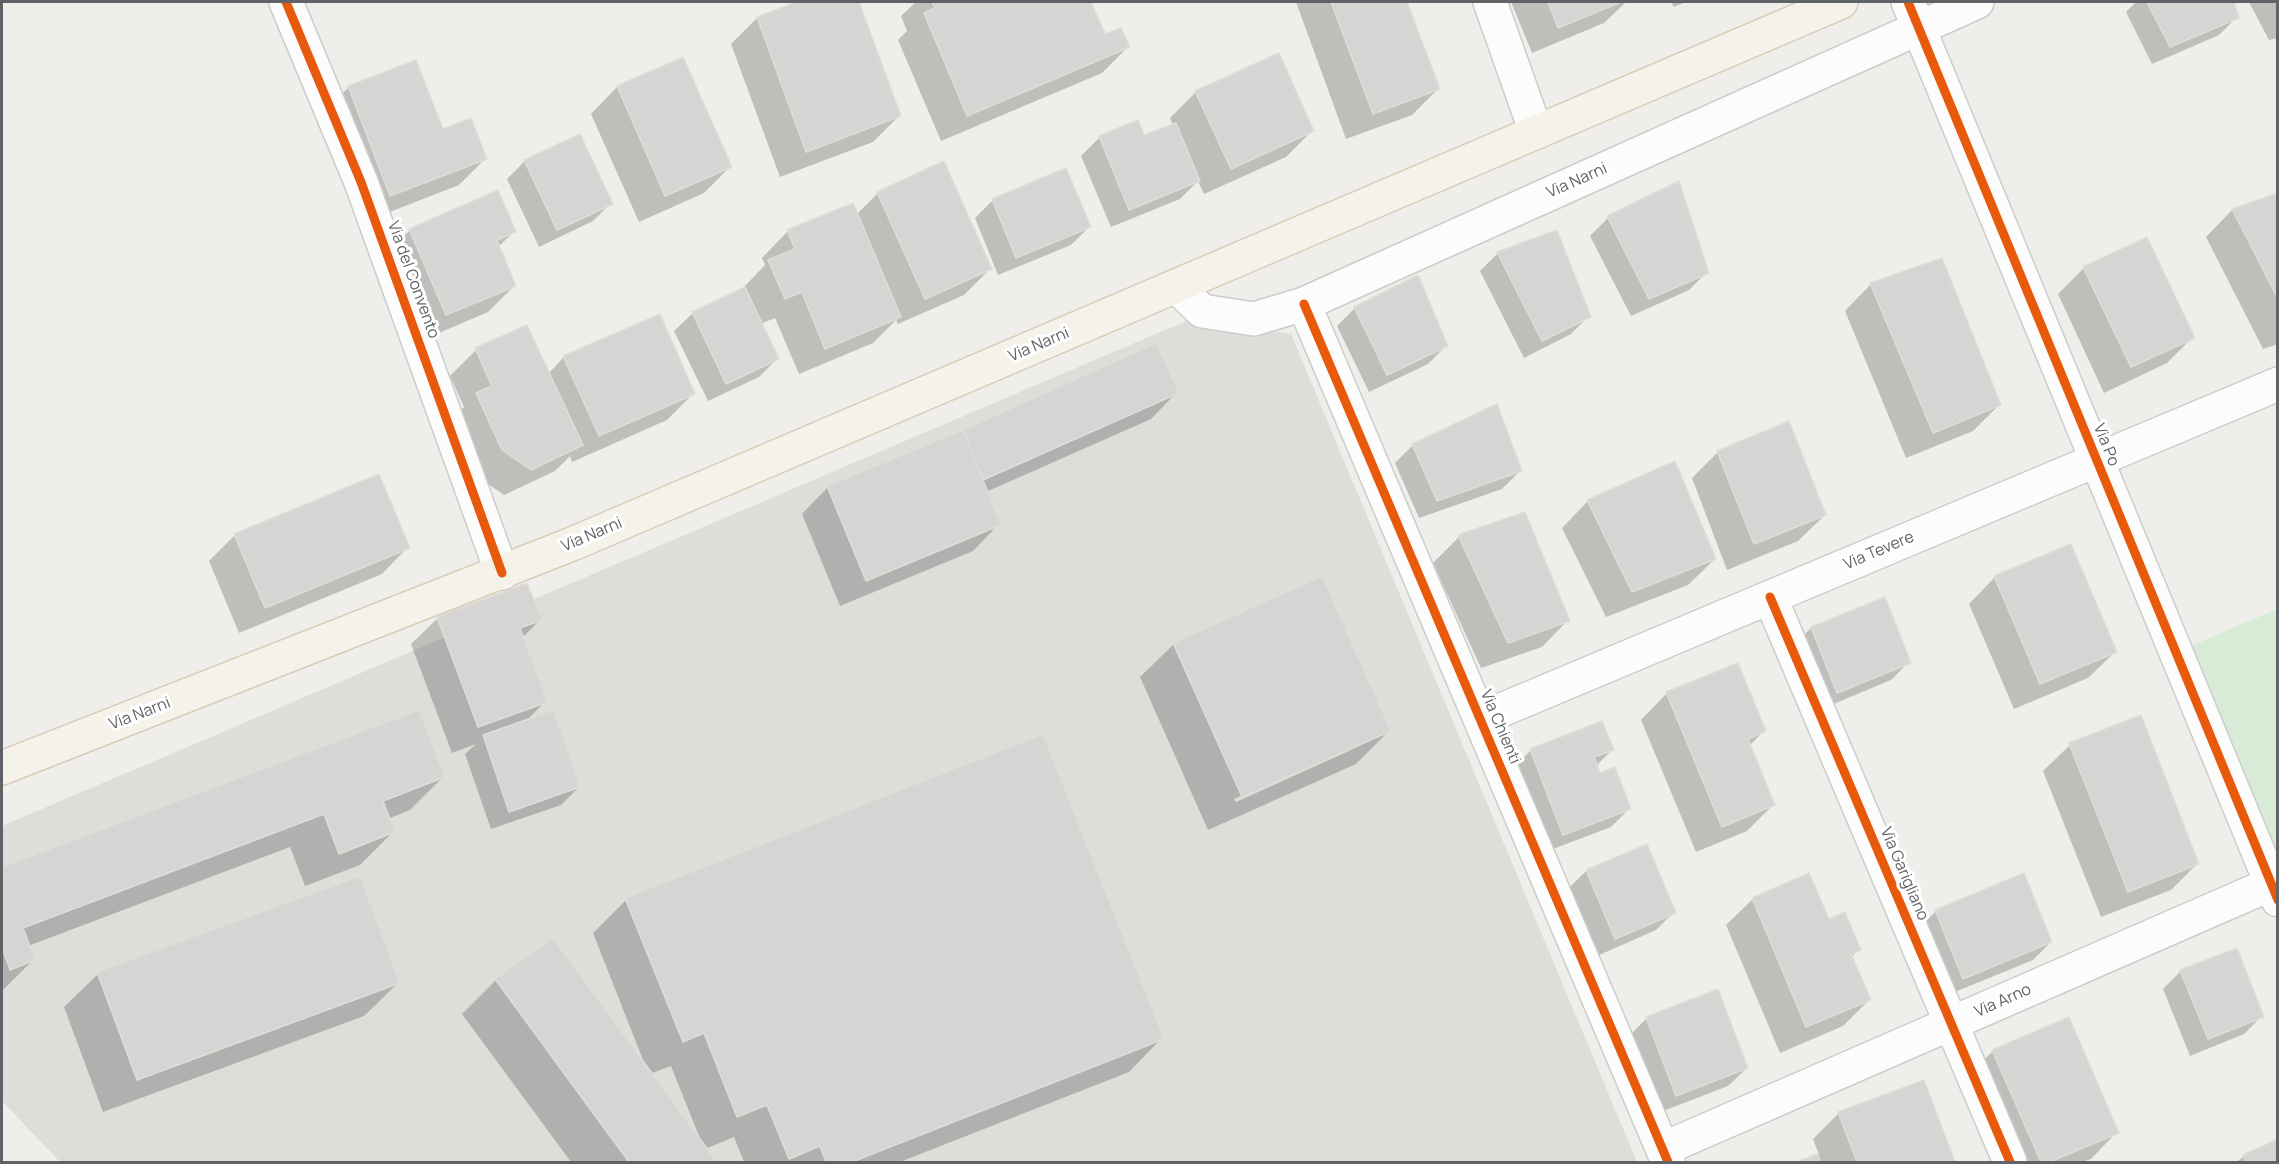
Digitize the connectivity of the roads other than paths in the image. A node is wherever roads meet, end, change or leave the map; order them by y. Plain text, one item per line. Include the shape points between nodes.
1 (286, 2) edge
2 (1490, 2) edge
3 (1841, 2) edge
4 (1977, 2) edge
5 (1913, 15) edge
6 (1536, 132) junction
7 (1176, 286) junction
8 (1304, 304) junction
9 (2277, 384) edge
10 (2097, 460) junction
11 (502, 573) junction
12 (1770, 597) junction
13 (1480, 719) junction
14 (2, 768) edge
15 (2275, 888) edge
16 (1951, 1023) junction
17 (1665, 1156) edge
18 (2010, 1162) edge

1 - 11 street, Via del Convento via 361,182
2 - 6 street
3 - 6 main road, Via Narni
4 - 5 street, Via Narni
5 - 8 street, Via Narni
5 - 10 street, Via Po
6 - 7 main road, Via Narni
7 - 8 street, Via Narni via 1202,311 1254,319
7 - 11 main road, Via Narni
8 - 13 street, Via Chienti
9 - 10 street, Via Tevere
10 - 12 street, Via Tevere
10 - 15 street, Via Po
11 - 14 main road, Via Narni
12 - 13 street, Via Tevere
12 - 16 street, Via Garigliano
13 - 17 street, Via Chienti
15 - 16 street, Via Arno
16 - 17 street, Via Arno
16 - 18 street, Via Garigliano

